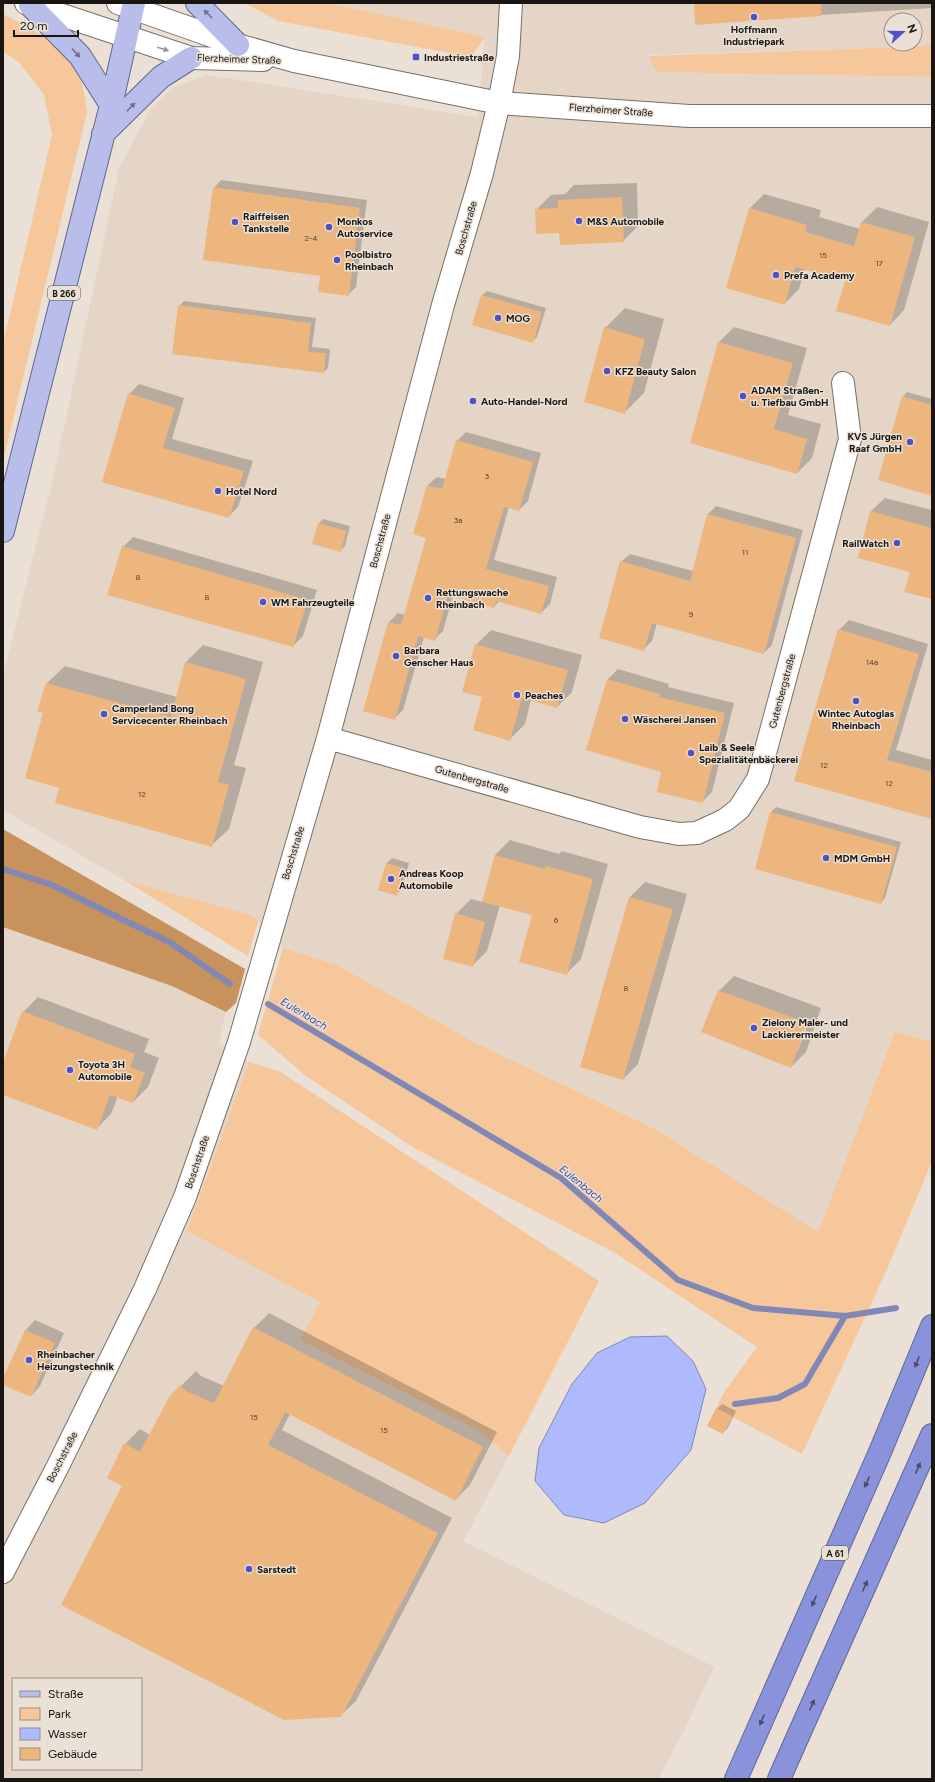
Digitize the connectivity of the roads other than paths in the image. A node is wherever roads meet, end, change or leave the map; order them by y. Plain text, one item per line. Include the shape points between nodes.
1 (197, 3) edge
2 (511, 3) edge
3 (28, 4) edge
4 (128, 4) edge
5 (126, 37) junction
6 (238, 44) junction
7 (191, 58) junction
8 (294, 61) junction
9 (499, 103) junction
10 (111, 105) junction
11 (932, 116) edge
12 (104, 134) junction
13 (843, 383) dead end
14 (3, 531) edge
15 (328, 738) junction
16 (932, 1326) edge
17 (932, 1434) edge
18 (3, 1572) edge
19 (736, 1779) edge
20 (779, 1779) edge

6 -> 1 main road
2 - 9 street via 508,56
3 - 5 street, Flerzheimer Straße
3 -> 10 main road via 80,56
4 - 5 main road, B 266
4 - 6 street, Flerzheimer Straße
5 -> 7 street, Flerzheimer Straße
5 - 10 main road, B 266
6 - 8 street, Flerzheimer Straße
7 - 8 street, Flerzheimer Straße
12 -> 7 main road via 161,77
8 - 9 street, Flerzheimer Straße
9 - 11 street, Flerzheimer Straße via 689,116
9 - 15 street, Boschstraße
10 - 12 main road, B 266
12 - 14 main road, B 266
13 - 15 street, Gutenbergstraße via 850,439 758,779 739,809 725,820 697,833 679,834 640,827
15 - 18 street, Boschstraße via 239,1042 185,1197 145,1290
16 -> 19 highway, A 61 via 880,1452
20 -> 17 highway

